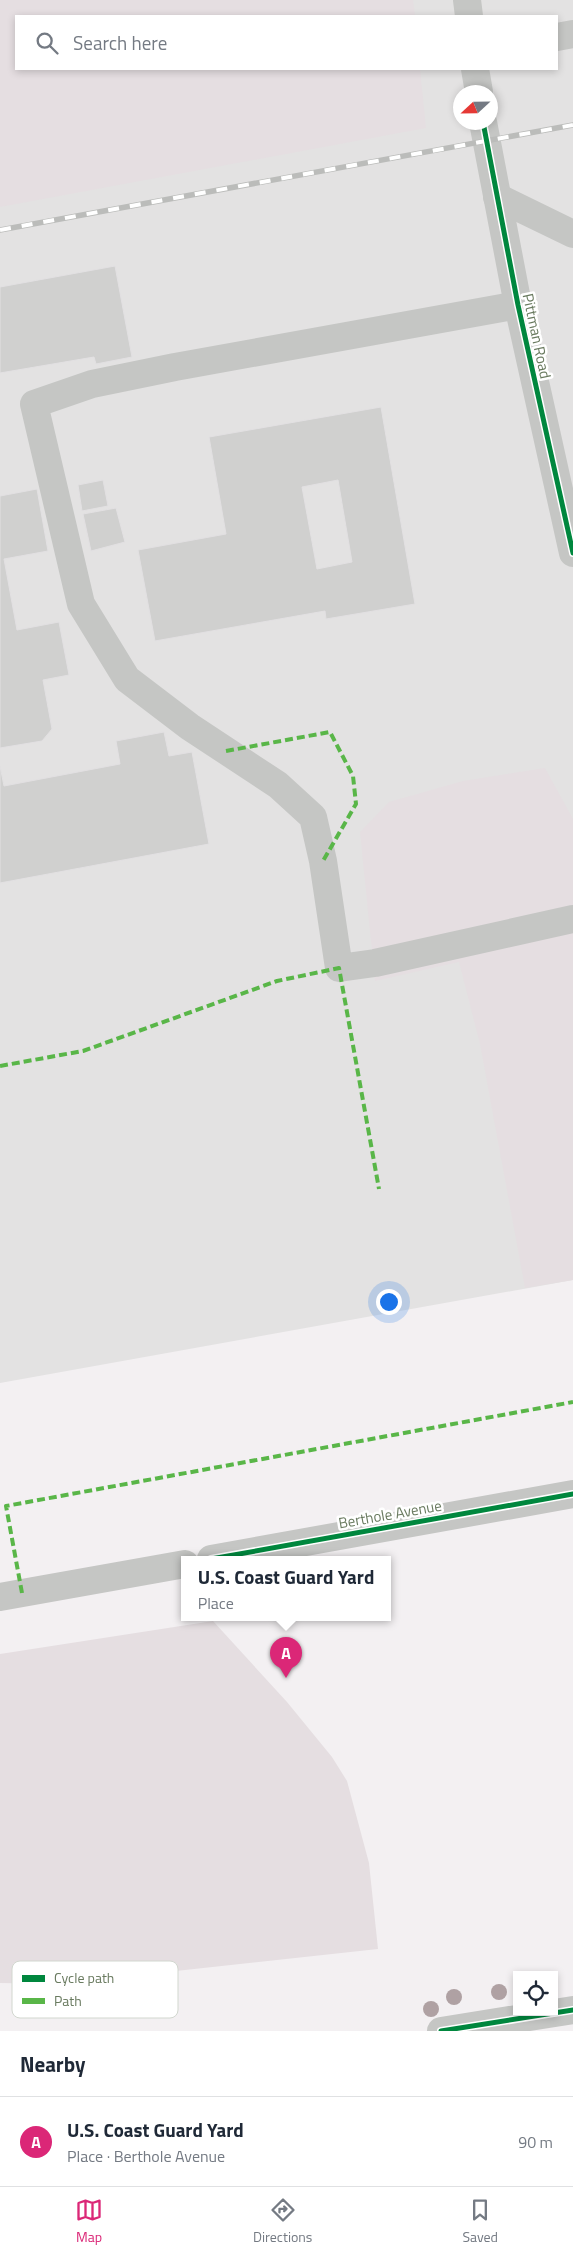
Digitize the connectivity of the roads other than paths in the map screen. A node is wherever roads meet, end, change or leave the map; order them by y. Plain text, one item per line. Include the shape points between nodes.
1 (467, 0) edge
2 (469, 15) edge
3 (573, 34) edge
4 (558, 37) edge
5 (475, 70) edge
6 (478, 85) edge
7 (484, 130) edge
8 (497, 197) junction
9 (573, 234) edge
10 (518, 306) junction
11 (573, 553) edge
12 (573, 919) edge
13 (573, 1494) edge
14 (227, 1556) edge
15 (181, 1565) edge
16 (0, 1597) edge
17 (573, 2010) edge
18 (441, 2031) edge

1 - 2 street
3 - 4 street
5 - 6 street
7 - 8 street, Pittman Road
8 - 9 street
8 - 10 street, Pittman Road
10 - 11 street, Pittman Road
10 - 12 street via 175,367 92,384 34,404 81,604 127,680 190,727 278,785 313,818 323,861 339,968
13 - 14 street, Berthole Avenue
15 - 16 street
17 - 18 street

